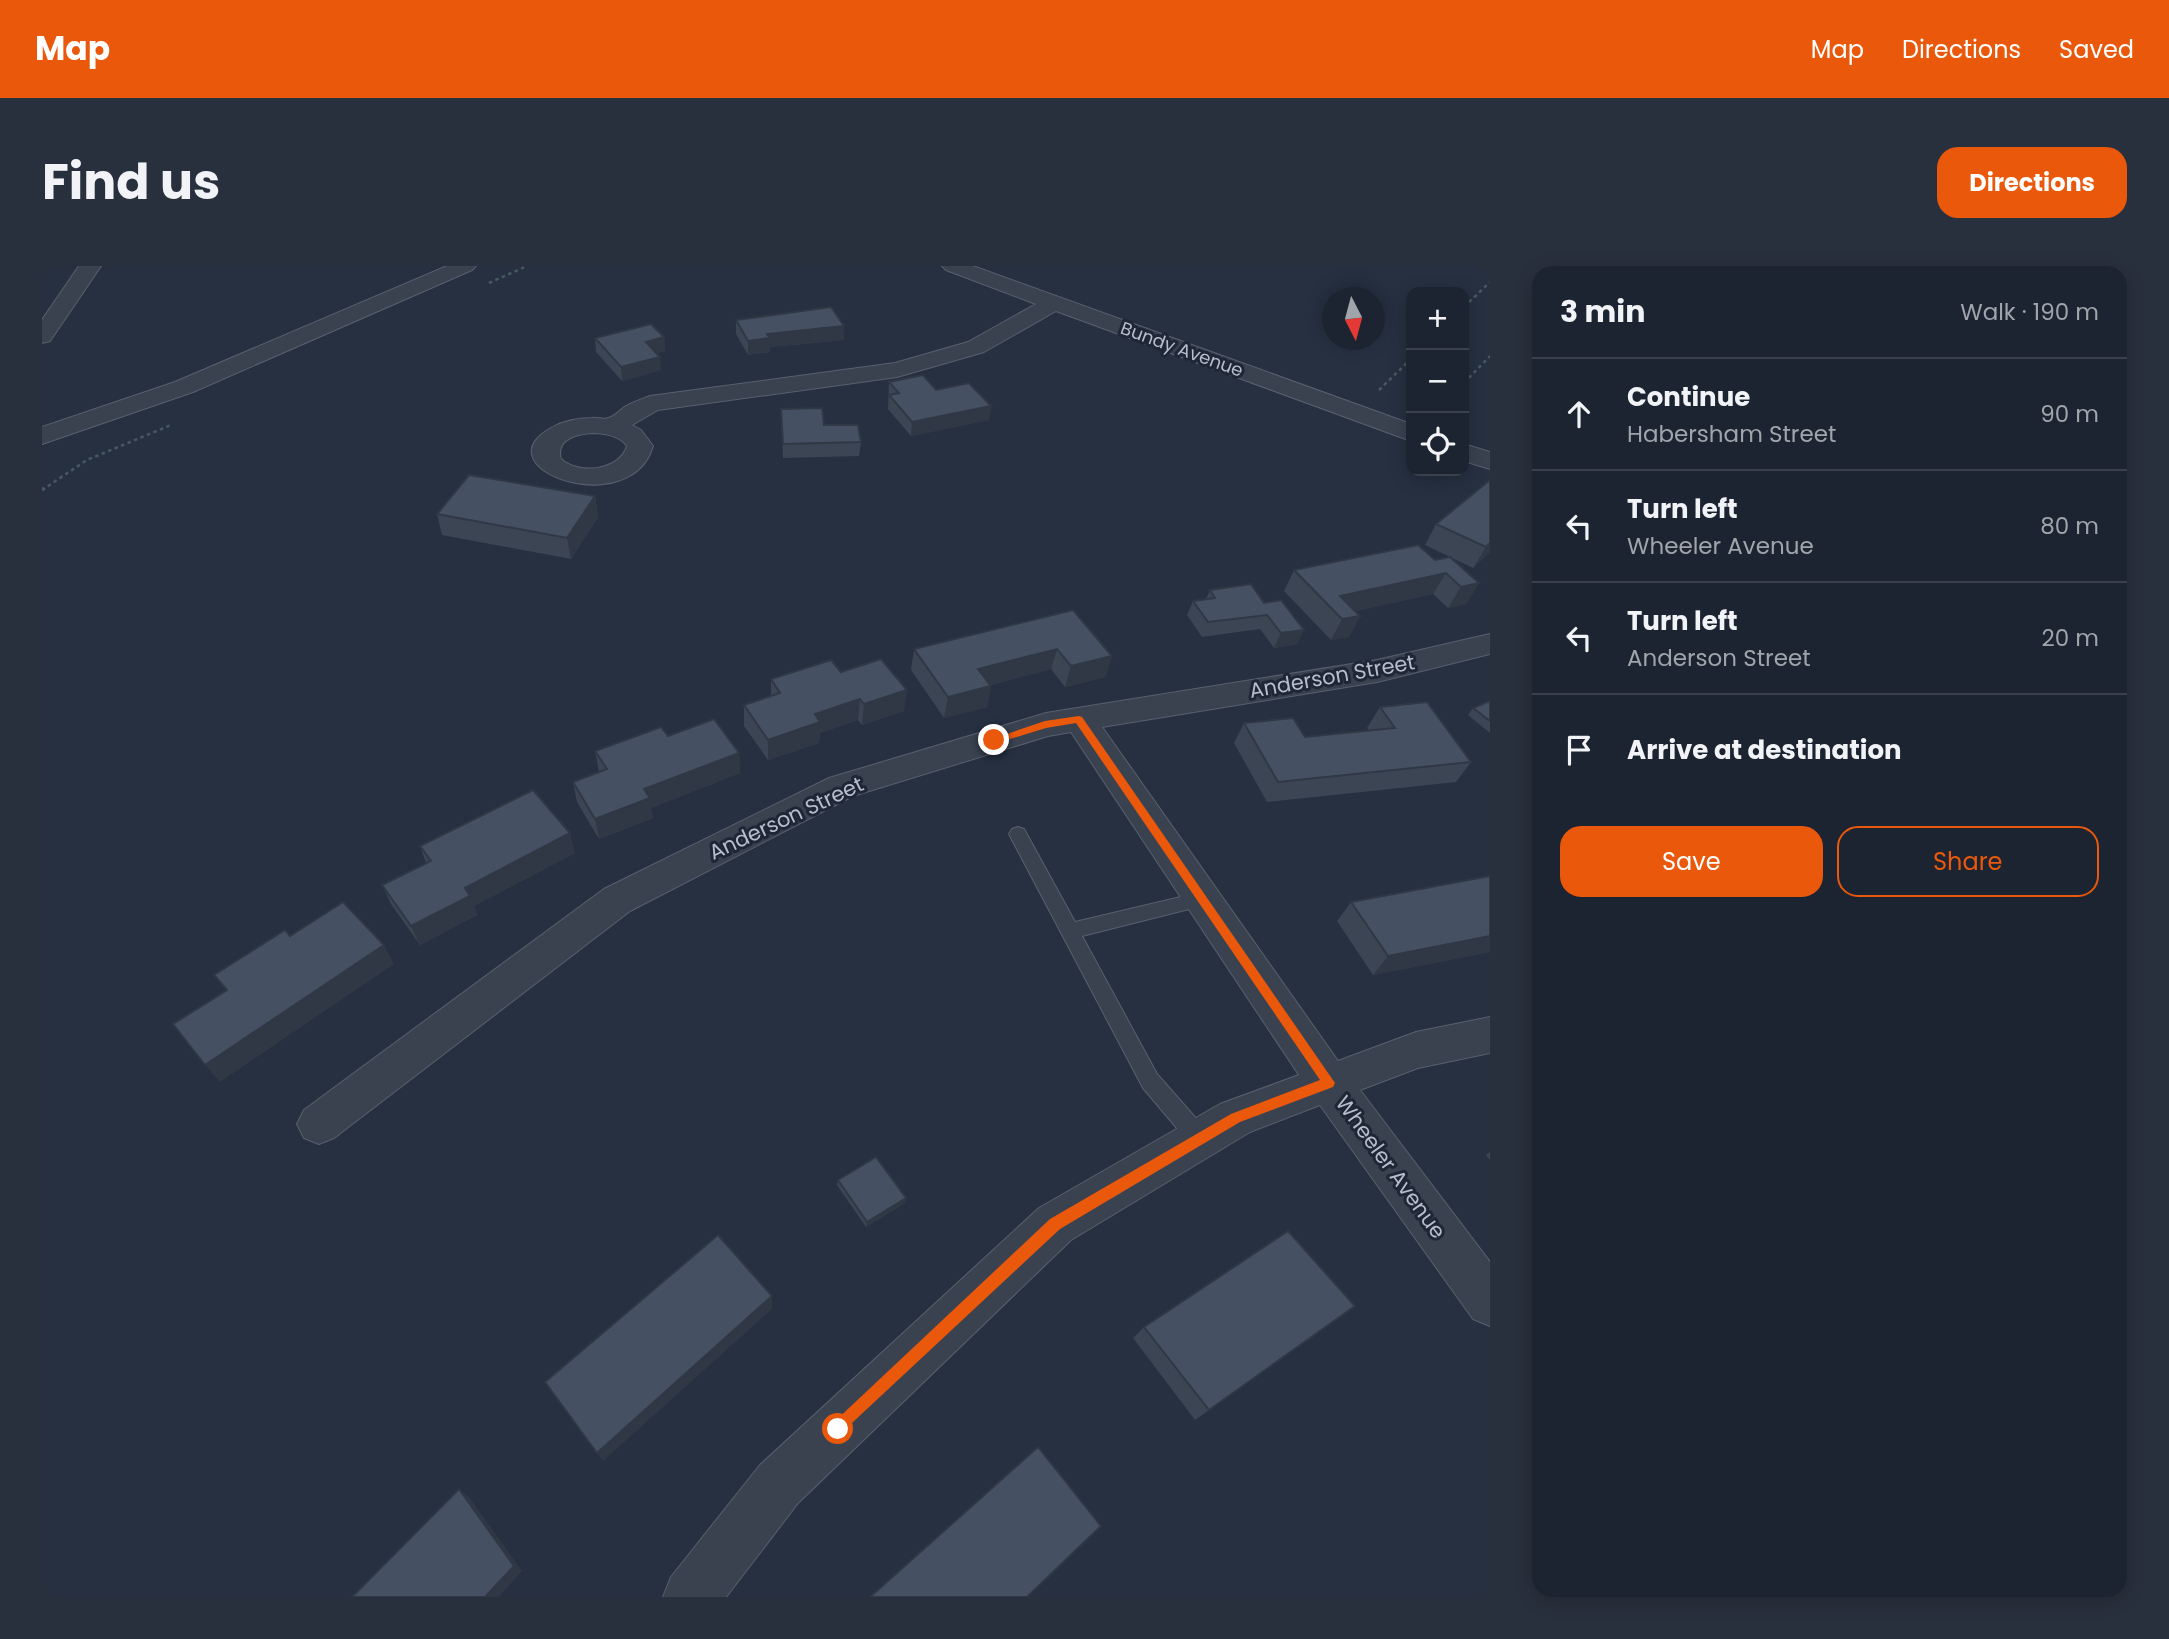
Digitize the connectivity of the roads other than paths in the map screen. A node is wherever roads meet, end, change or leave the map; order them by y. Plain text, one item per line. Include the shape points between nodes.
1 (90, 266) edge
2 (465, 266) edge
3 (953, 266) edge
4 (1054, 303) junction
5 (44, 331) edge
6 (53, 408) dead end
7 (127, 408) junction
8 (612, 426) dead end
9 (1406, 431) edge
10 (42, 436) edge
11 (1469, 454) edge
12 (1490, 461) edge
13 (1490, 644) edge
14 (1079, 719) junction
15 (1018, 834) dead end
16 (1202, 898) junction
17 (1070, 931) junction
18 (1490, 1035) edge
19 (1329, 1083) junction
20 (319, 1124) dead end
21 (1200, 1139) junction
22 (1490, 1302) edge
23 (691, 1597) edge

1 - 5 street
2 - 7 street
3 - 4 street, Bundy Avenue
4 - 8 street via 976,347 897,370 659,401
4 - 9 street, Bundy Avenue
6 - 7 street via 74,413
7 - 10 street
11 - 12 street
13 - 14 street, Anderson Street via 1377,671
14 - 16 street, Wheeler Avenue
14 - 20 street, Anderson Street via 1045,725 841,787 617,900
15 - 17 lane
16 - 17 lane
16 - 19 street, Wheeler Avenue
17 - 21 lane via 1150,1081
18 - 19 street via 1416,1050
19 - 21 street via 1236,1118
19 - 22 street, Wheeler Avenue
21 - 23 street via 1055,1224 779,1484

